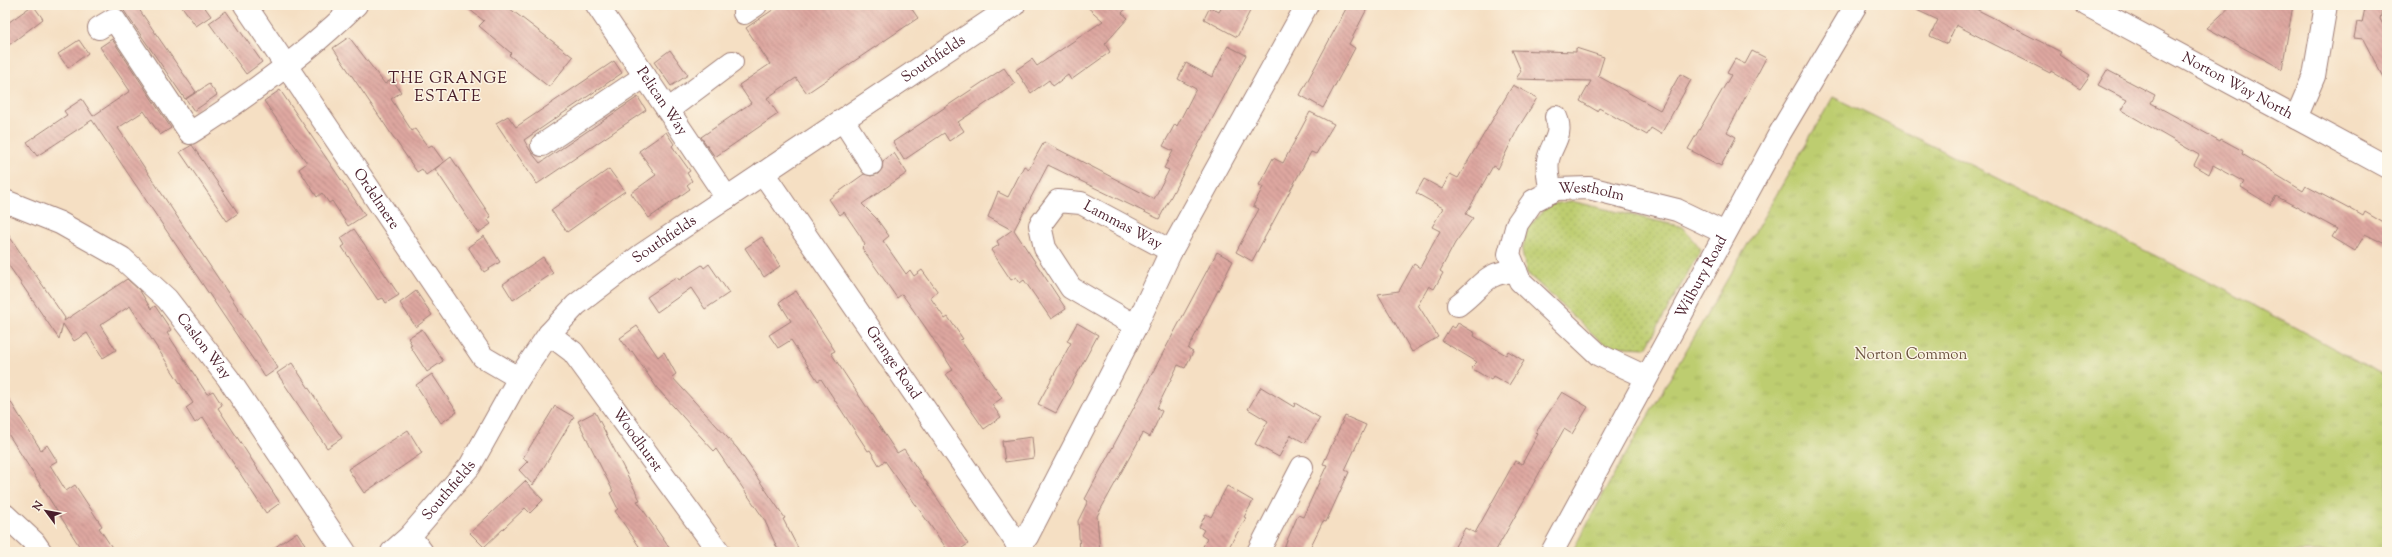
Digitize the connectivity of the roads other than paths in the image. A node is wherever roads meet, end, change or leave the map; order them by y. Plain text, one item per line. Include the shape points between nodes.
1 (245, 5) edge
2 (356, 5) edge
3 (597, 5) edge
4 (1307, 5) edge
5 (1856, 5) edge
6 (2087, 5) edge
7 (2326, 5) edge
8 (1005, 7) edge
9 (99, 28) dead end
10 (732, 62) dead end
11 (286, 65) junction
12 (645, 76) junction
13 (668, 110) junction
14 (1556, 117) dead end
15 (2296, 118) junction
16 (843, 120) junction
17 (542, 145) dead end
18 (871, 164) dead end
19 (2387, 167) edge
20 (763, 173) junction
21 (1551, 192) junction
22 (726, 198) junction
23 (5, 201) edge
24 (1725, 233) junction
25 (1170, 252) junction
26 (1516, 271) junction
27 (1458, 305) dead end
28 (1136, 326) junction
29 (549, 334) junction
30 (1646, 377) junction
31 (519, 378) junction
32 (1302, 467) dead end
33 (5, 515) edge
34 (416, 544) edge
35 (1019, 548) edge
36 (41, 552) edge
37 (345, 552) edge
38 (392, 552) edge
39 (719, 552) edge
40 (1258, 552) edge
41 (1552, 552) edge

1 - 11 street, Ordelmere
2 - 11 street via 316,42
3 - 12 street, Pelican Way
4 - 25 street, Lammas Way
5 - 24 street, Wilbury Road via 1807,85
6 - 15 street, Norton Way North
7 - 15 street via 2314,76
8 - 16 street, Southfields
9 - 11 street via 114,19 190,133 239,102
10 - 13 street
11 - 31 street, Ordelmere via 483,357
12 - 13 street, Pelican Way
12 - 17 street
13 - 22 street, Pelican Way
14 - 21 street via 1559,131 1548,158
15 - 19 street, Norton Way North
16 - 18 street
16 - 20 street, Southfields
20 - 22 street, Southfields
20 - 35 street, Grange Road
21 - 24 street, Westholm via 1556,189 1589,188 1677,210
21 - 26 street, Westholm via 1534,201 1517,224 1509,254
22 - 29 street, Southfields via 640,256 576,305
23 - 37 street, Caslon Way via 60,223 122,258 167,299 228,378
24 - 30 street, Wilbury Road
25 - 28 street, Lammas Way
25 - 28 street, Lammas Way via 1081,203 1058,201 1040,225 1045,248 1071,288
26 - 27 street via 1489,276 1474,293
26 - 30 street, Westholm via 1520,281 1599,355
28 - 35 street, Lammas Way
29 - 31 street, Southfields
29 - 39 street, Woodhurst via 573,352
30 - 41 street, Wilbury Road
31 - 34 street, Southfields via 470,466
32 - 40 street
33 - 36 street
34 - 38 street, Southfields

